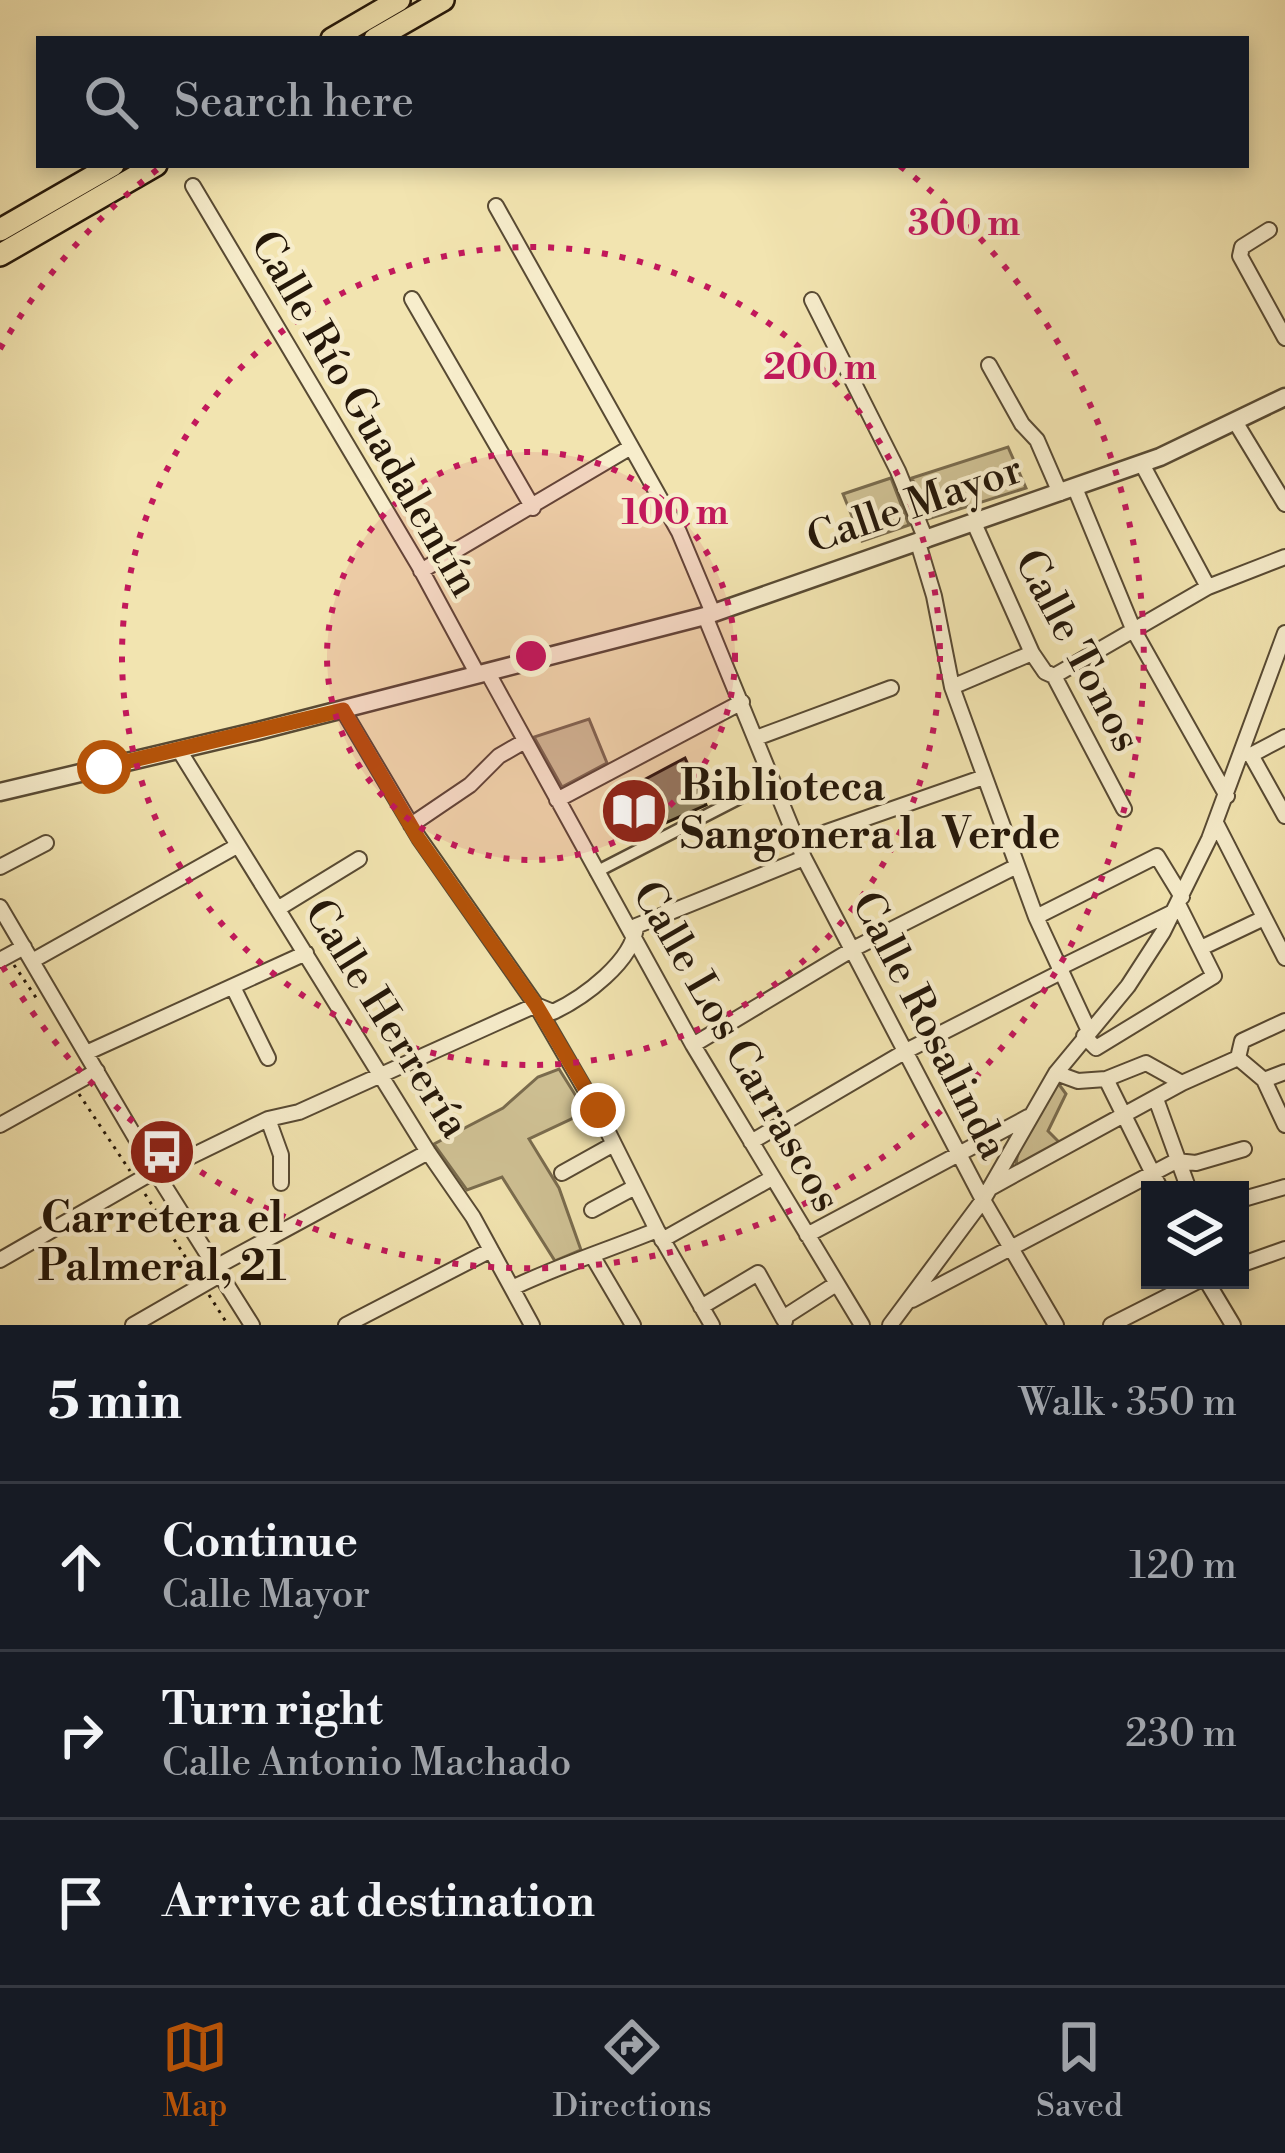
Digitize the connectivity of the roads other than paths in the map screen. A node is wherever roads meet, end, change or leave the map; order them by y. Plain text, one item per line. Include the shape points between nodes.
1 (400, 0) edge
2 (442, 0) edge
3 (337, 36) edge
4 (380, 36) edge
5 (108, 168) edge
6 (151, 168) edge
7 (193, 185) dead end
8 (496, 206) dead end
9 (0, 230) edge
10 (1269, 230) dead end
11 (0, 255) edge
12 (412, 299) dead end
13 (812, 300) dead end
14 (1285, 338) edge
15 (989, 365) dead end
16 (1285, 397) edge
17 (1236, 423) junction
18 (631, 448) junction
19 (1142, 464) junction
20 (1067, 490) junction
21 (1285, 504) edge
22 (533, 508) junction
23 (974, 523) junction
24 (922, 541) junction
25 (1285, 557) edge
26 (421, 571) junction
27 (1208, 587) junction
28 (709, 614) junction
29 (1134, 632) junction
30 (1285, 633) edge
31 (1032, 653) junction
32 (483, 674) junction
33 (1054, 676) junction
34 (952, 686) junction
35 (891, 688) dead end
36 (742, 702) junction
37 (343, 710) junction
38 (1285, 737) edge
39 (756, 738) junction
40 (525, 741) junction
41 (179, 750) junction
42 (1247, 754) junction
43 (984, 777) junction
44 (773, 781) junction
45 (0, 791) edge
46 (1280, 794) edge
47 (1227, 796) junction
48 (557, 800) junction
49 (1124, 809) dead end
50 (1285, 816) edge
51 (1216, 823) junction
52 (411, 825) junction
53 (798, 842) junction
54 (46, 844) dead end
55 (237, 846) junction
56 (804, 858) junction
57 (359, 860) dead end
58 (1017, 866) junction
59 (0, 867) edge
60 (596, 872) junction
61 (1178, 904) junction
62 (0, 907) edge
63 (279, 908) junction
64 (1036, 917) junction
65 (1274, 925) edge
66 (635, 942) junction
67 (1201, 948) junction
68 (853, 949) junction
69 (307, 953) junction
70 (28, 954) junction
71 (4, 958) edge
72 (1285, 958) edge
73 (1060, 970) junction
74 (233, 987) junction
75 (536, 1005) junction
76 (1285, 1021) edge
77 (1086, 1034) junction
78 (692, 1045) junction
79 (906, 1051) junction
80 (86, 1053) junction
81 (268, 1058) dead end
82 (1238, 1058) junction
83 (97, 1071) junction
84 (1285, 1072) edge
85 (1057, 1073) junction
86 (381, 1074) junction
87 (1106, 1079) junction
88 (1264, 1080) junction
89 (1182, 1083) junction
90 (1156, 1099) junction
91 (1125, 1115) junction
92 (1028, 1118) junction
93 (268, 1119) junction
94 (0, 1124) edge
95 (1285, 1125) edge
96 (751, 1142) junction
97 (614, 1144) junction
98 (1244, 1149) dead end
99 (428, 1152) junction
100 (958, 1154) junction
101 (1176, 1161) junction
102 (156, 1172) junction
103 (562, 1173) dead end
104 (1152, 1173) junction
105 (772, 1178) junction
106 (1156, 1181) edge
107 (1185, 1181) edge
108 (281, 1183) dead end
109 (635, 1187) junction
110 (1285, 1187) edge
111 (987, 1194) junction
112 (1249, 1197) edge
113 (592, 1210) dead end
114 (659, 1235) junction
115 (807, 1235) junction
116 (1012, 1249) junction
117 (1285, 1249) edge
118 (491, 1250) junction
119 (592, 1257) junction
120 (0, 1260) edge
121 (1249, 1262) edge
122 (218, 1271) junction
123 (836, 1284) junction
124 (512, 1288) junction
125 (1185, 1289) edge
126 (1209, 1289) edge
127 (908, 1302) junction
128 (701, 1306) junction
129 (785, 1321) edge
130 (133, 1325) edge
131 (252, 1325) edge
132 (346, 1325) edge
133 (532, 1325) edge
134 (633, 1325) edge
135 (712, 1325) edge
136 (862, 1325) edge
137 (890, 1325) edge
138 (1056, 1325) edge
139 (1111, 1325) edge
140 (1233, 1325) edge

1 - 3 main road
2 - 4 main road
5 - 9 main road
6 - 11 main road
7 - 26 street, Calle Río Guadalentín
8 - 18 street, Calle Rosalinda
10 - 14 street via 1240,256
12 - 22 street
13 - 24 street via 898,471
15 - 20 street
16 - 17 street, Calle Mayor
17 - 19 street, Calle Mayor
17 - 21 street
18 - 22 street
18 - 28 street, Calle Rosalinda via 679,532
19 - 20 street, Calle Mayor
19 - 27 street
20 - 23 street, Calle Mayor
20 - 29 street
22 - 26 street
23 - 24 street, Calle Mayor
23 - 31 street, Calle Tonos
24 - 28 street, Calle Mayor
24 - 34 street
25 - 27 street
26 - 32 street, Calle Río Guadalentín
27 - 29 street
28 - 32 street, Calle Mayor
28 - 36 street, Calle Rosalinda
29 - 33 street
29 - 47 street
30 - 42 street
31 - 33 street, Calle Tonos
31 - 34 street
32 - 37 street, Calle Mayor
32 - 40 street, Calle Los Carrascos
33 - 49 street, Calle Tonos
34 - 43 street
35 - 39 street
36 - 39 street, Calle Rosalinda
36 - 48 street
37 - 41 street, Calle Mayor
37 - 52 street
38 - 42 street
39 - 44 street, Calle Rosalinda
40 - 48 street, Calle Los Carrascos
40 - 52 street
41 - 45 street, Calle Mayor
41 - 55 street, Calle Herrería
42 - 46 street
42 - 47 street
43 - 53 street
43 - 58 street
44 - 53 street, Calle Rosalinda
44 - 60 street
46 - 50 street
47 - 51 street
48 - 60 street, Calle Los Carrascos
51 - 61 street
51 - 65 street
52 - 75 street
53 - 56 street, Calle Rosalinda
54 - 59 street
55 - 63 street, Calle Herrería
55 - 70 street
56 - 66 street via 636,926
56 - 68 street, Calle Rosalinda
57 - 63 street
58 - 64 street
58 - 68 street
60 - 66 street, Calle Los Carrascos
61 - 64 street via 1157,856
61 - 67 street
61 - 73 street
61 - 77 street via 1136,976
62 - 70 street
63 - 69 street, Calle Herrería
64 - 73 street
65 - 67 street
65 - 72 street
66 - 75 street via 584,997 553,1012
66 - 78 street, Calle Los Carrascos
67 - 77 street via 1214,976 1096,1048
68 - 78 street
68 - 79 street, Calle Rosalinda
69 - 74 street
69 - 86 street, Calle Herrería
70 - 71 street
70 - 80 street
73 - 77 street
73 - 79 street
74 - 80 street
74 - 81 street
75 - 86 street
75 - 97 street
76 - 82 street via 1242,1041
77 - 85 street
78 - 96 street, Calle Los Carrascos
79 - 96 street
79 - 100 street, Calle Rosalinda
80 - 83 street
82 - 88 street
82 - 89 street
83 - 94 street
83 - 102 street
84 - 88 street
85 - 87 street
85 - 92 street
86 - 93 street
86 - 99 street, Calle Herrería
87 - 89 street via 1146,1063
87 - 91 street
88 - 95 street
89 - 90 street
90 - 91 street
90 - 101 street
91 - 104 street
91 - 111 street
92 - 100 street
92 - 111 street
93 - 102 street
93 - 108 street
96 - 105 street, Calle Los Carrascos
97 - 103 street
97 - 109 street
98 - 101 street
99 - 118 street, Calle Herrería
99 - 122 street
100 - 111 street, Calle Rosalinda
100 - 115 street
101 - 104 street
101 - 107 street
102 - 120 street
102 - 122 street
104 - 106 street
104 - 116 street
105 - 114 street
105 - 115 street, Calle Los Carrascos
109 - 113 street
109 - 114 street
110 - 112 street
111 - 116 street, Calle Rosalinda
111 - 127 street
114 - 119 street
114 - 128 street
115 - 123 street, Calle Los Carrascos
116 - 127 street
116 - 138 street, Calle Rosalinda
117 - 121 street
118 - 124 street, Calle Herrería
118 - 132 street
119 - 124 street
119 - 134 street
122 - 130 street
122 - 131 street
123 - 129 street
123 - 136 street, Calle Los Carrascos
124 - 133 street, Calle Herrería
125 - 139 street
126 - 140 street
127 - 137 street
128 - 129 street via 758,1273
128 - 135 street

